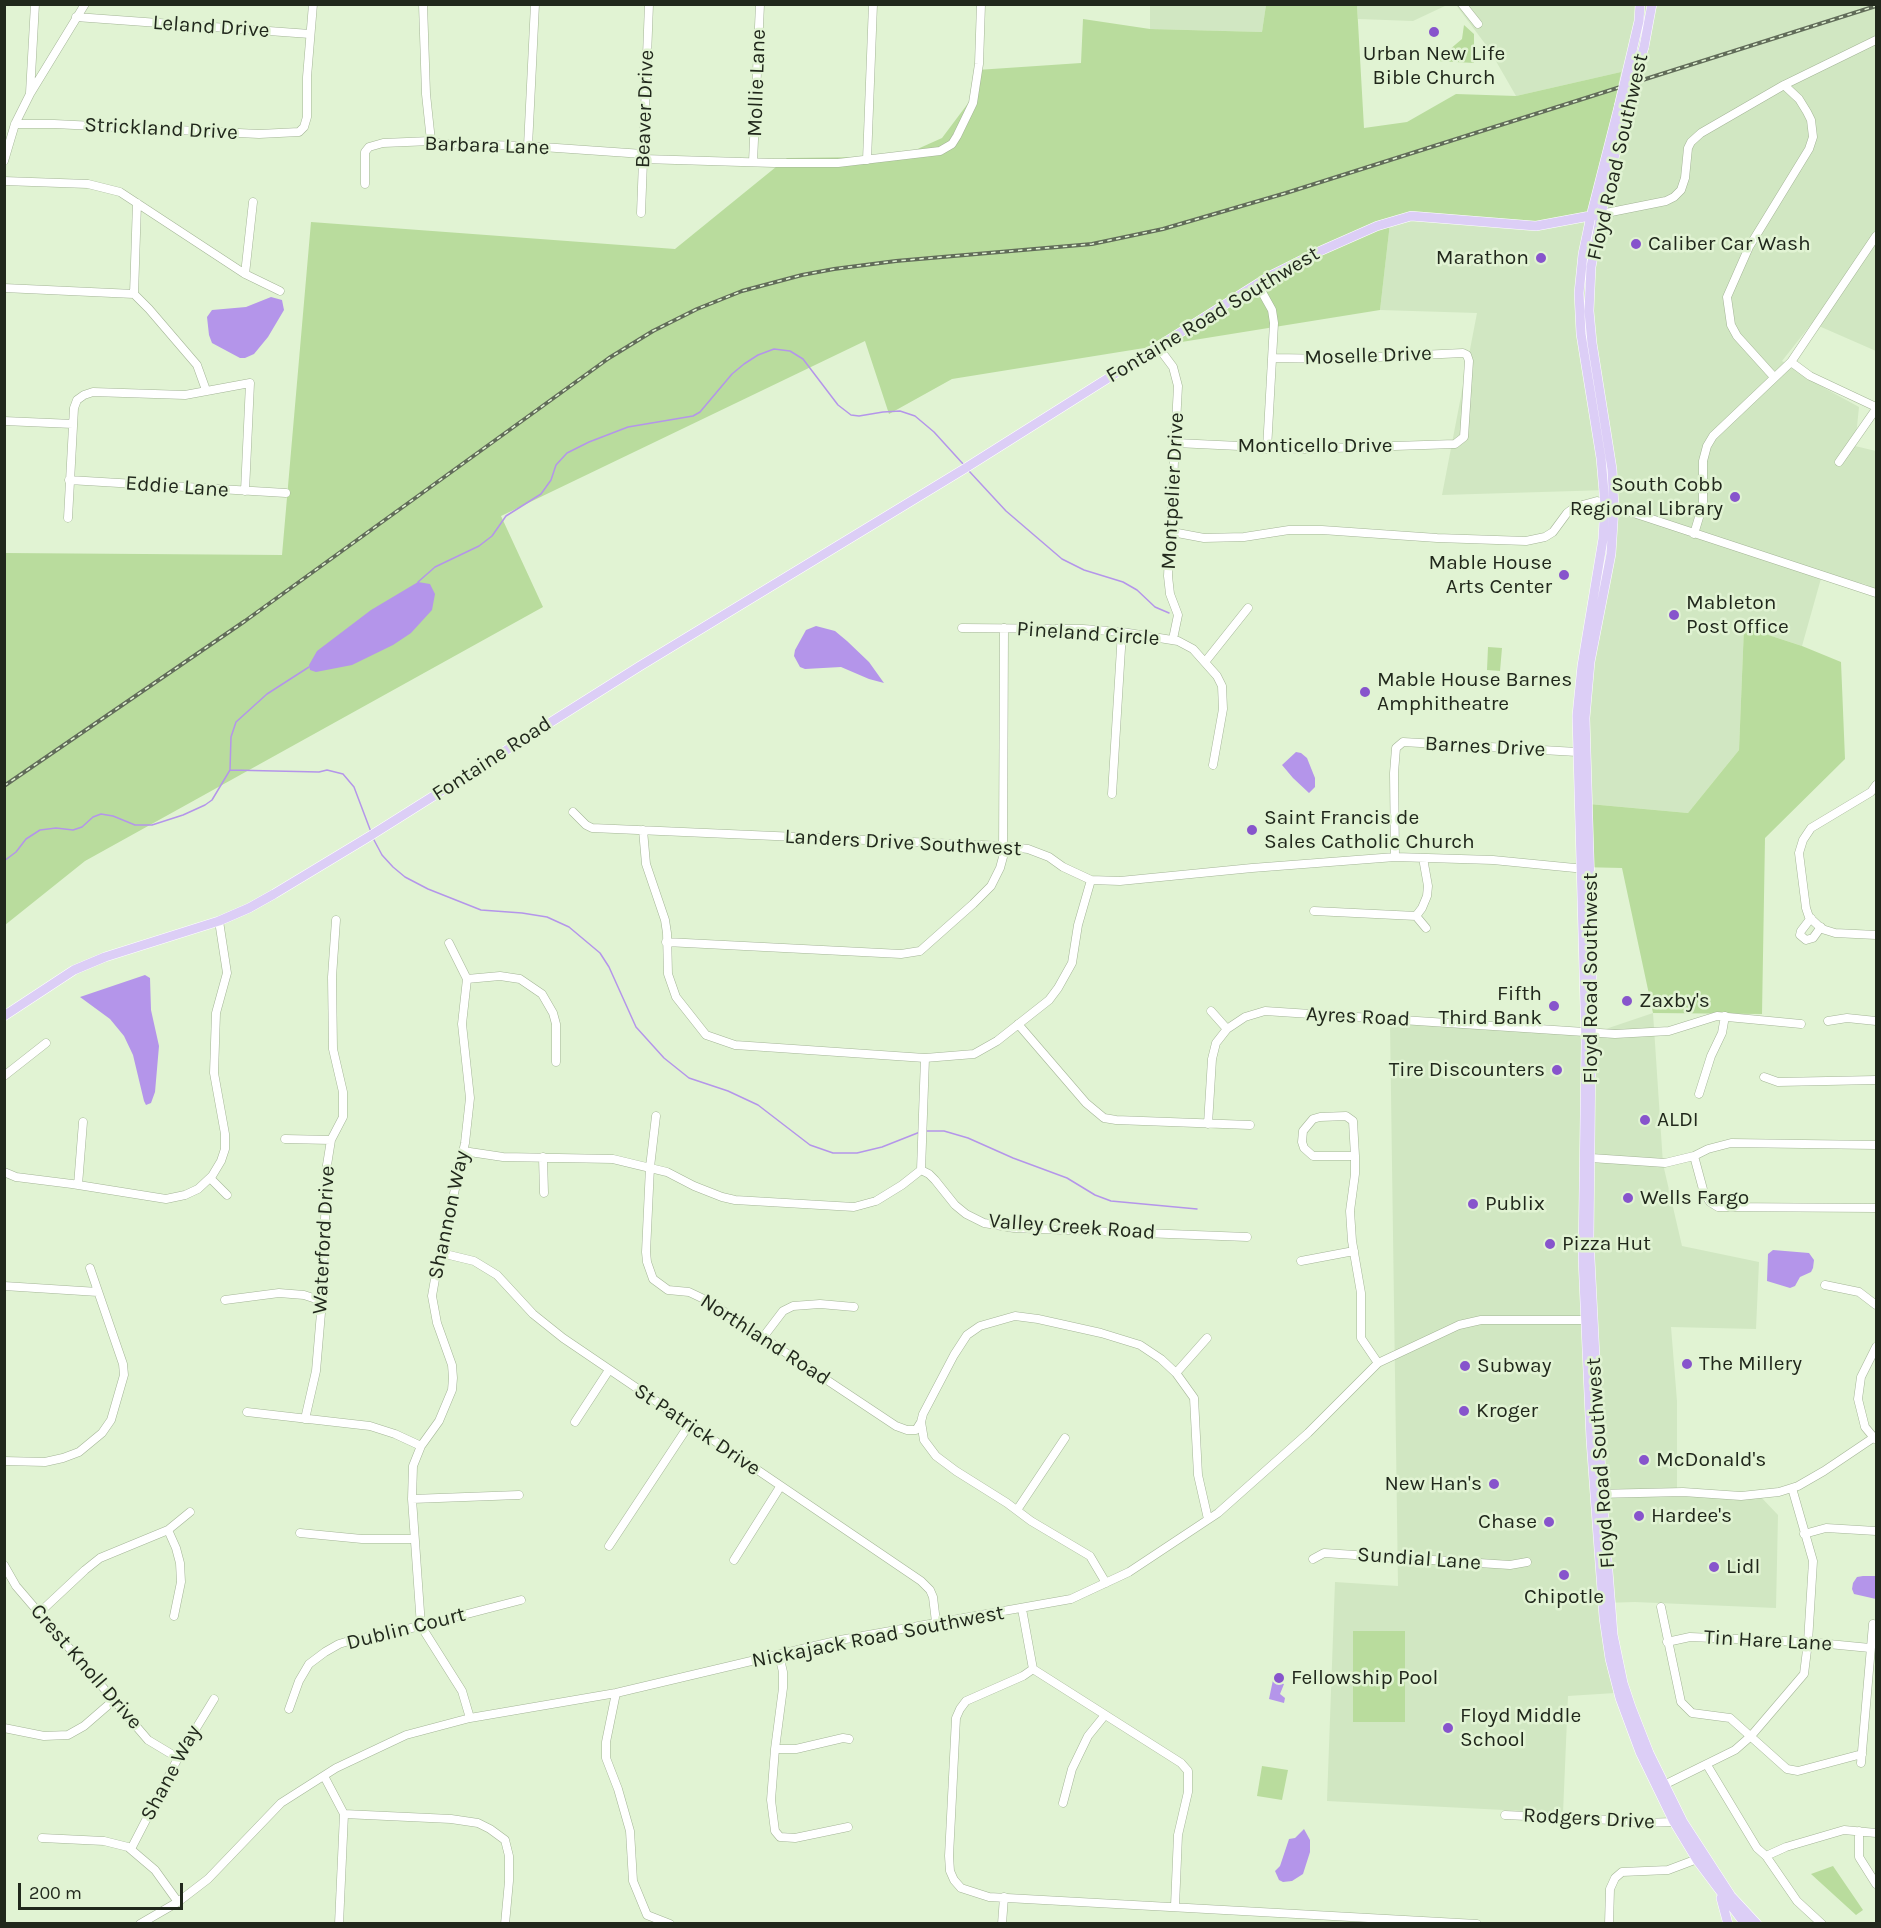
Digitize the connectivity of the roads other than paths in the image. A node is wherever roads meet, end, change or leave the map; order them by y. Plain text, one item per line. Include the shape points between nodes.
1 (35, 4) edge
2 (85, 4) edge
3 (313, 4) edge
4 (423, 4) edge
5 (535, 4) edge
6 (649, 4) edge
7 (760, 4) edge
8 (873, 4) edge
9 (981, 4) edge
10 (1461, 4) edge
11 (1640, 4) edge
12 (1653, 4) edge
13 (76, 17) junction
14 (1478, 24) dead end
15 (310, 34) junction
16 (1876, 40) edge
17 (1784, 85) junction
18 (30, 94) junction
19 (1623, 104) junction
20 (15, 124) junction
21 (431, 141) junction
22 (528, 146) junction
23 (643, 157) junction
24 (867, 160) junction
25 (4, 161) edge
26 (753, 162) junction
27 (4, 181) edge
28 (365, 184) dead end
29 (253, 202) dead end
30 (137, 203) junction
31 (641, 213) dead end
32 (1596, 215) junction
33 (1876, 236) edge
34 (245, 274) junction
35 (1258, 285) junction
36 (4, 288) edge
37 (280, 291) dead end
38 (134, 294) junction
39 (1158, 347) junction
40 (1273, 358) junction
41 (1791, 362) junction
42 (1774, 377) junction
43 (206, 390) junction
44 (1876, 408) edge
45 (4, 422) edge
46 (73, 424) junction
47 (1176, 443) junction
48 (1455, 444) joint
49 (1266, 449) junction
50 (1839, 462) dead end
51 (964, 469) joint
52 (69, 480) junction
53 (245, 491) junction
54 (286, 493) dead end
55 (1610, 505) junction
56 (68, 518) dead end
57 (1172, 532) junction
58 (1694, 534) junction
59 (1876, 593) edge
60 (1248, 608) dead end
61 (962, 628) dead end
62 (1004, 628) junction
63 (1122, 632) junction
64 (1173, 639) junction
65 (1205, 662) junction
66 (1577, 752) junction
67 (1213, 765) dead end
68 (1876, 785) edge
69 (1112, 795) dead end
70 (573, 812) dead end
71 (643, 830) junction
72 (1003, 846) junction
73 (1395, 857) junction
74 (1423, 858) junction
75 (1586, 868) junction
76 (1091, 879) junction
77 (1314, 911) dead end
78 (1416, 916) junction
79 (1810, 918) junction
80 (336, 920) dead end
81 (219, 921) junction
82 (1821, 927) junction
83 (1426, 928) dead end
84 (1876, 935) edge
85 (666, 942) junction
86 (449, 943) dead end
87 (467, 979) junction
88 (1211, 1011) dead end
89 (4, 1016) edge
90 (1725, 1016) junction
91 (1828, 1021) dead end
92 (1876, 1021) edge
93 (1018, 1024) junction
94 (1801, 1024) dead end
95 (1227, 1029) junction
96 (1589, 1033) junction
97 (46, 1043) dead end
98 (925, 1058) junction
99 (556, 1062) dead end
100 (4, 1076) edge
101 (1764, 1077) dead end
102 (1876, 1080) edge
103 (1699, 1094) dead end
104 (656, 1116) dead end
105 (83, 1122) dead end
106 (1208, 1124) junction
107 (1250, 1125) dead end
108 (285, 1139) dead end
109 (331, 1140) junction
110 (1876, 1145) edge
111 (463, 1151) junction
112 (1355, 1156) junction
113 (1694, 1156) junction
114 (543, 1157) junction
115 (1591, 1158) junction
116 (650, 1167) junction
117 (921, 1170) junction
118 (4, 1172) edge
119 (210, 1178) junction
120 (78, 1185) junction
121 (544, 1193) dead end
122 (227, 1195) dead end
123 (1876, 1208) edge
124 (1247, 1237) dead end
125 (1354, 1251) junction
126 (441, 1253) junction
127 (1301, 1261) dead end
128 (90, 1268) dead end
129 (1825, 1285) dead end
130 (4, 1286) edge
131 (98, 1292) junction
132 (225, 1300) dead end
133 (322, 1300) junction
134 (1876, 1305) edge
135 (854, 1307) dead end
136 (1589, 1320) junction
137 (764, 1336) junction
138 (1207, 1338) dead end
139 (1876, 1347) edge
140 (1378, 1363) junction
141 (609, 1370) junction
142 (1176, 1373) junction
143 (247, 1412) dead end
144 (305, 1419) junction
145 (575, 1422) dead end
146 (921, 1422) junction
147 (689, 1425) junction
148 (1065, 1438) dead end
149 (1875, 1439) edge
150 (420, 1446) junction
151 (4, 1461) edge
152 (780, 1487) junction
153 (1792, 1488) junction
154 (1598, 1494) junction
155 (519, 1496) dead end
156 (412, 1499) junction
157 (1017, 1510) junction
158 (190, 1512) dead end
159 (1208, 1519) junction
160 (168, 1530) junction
161 (1876, 1531) edge
162 (300, 1533) dead end
163 (1804, 1534) junction
164 (414, 1539) junction
165 (609, 1546) dead end
166 (1313, 1559) dead end
167 (734, 1560) dead end
168 (1527, 1562) dead end
169 (4, 1565) edge
170 (1106, 1583) junction
171 (521, 1600) dead end
172 (1661, 1607) dead end
173 (1022, 1609) junction
174 (39, 1613) junction
175 (174, 1616) dead end
176 (936, 1622) junction
177 (1873, 1624) dead end
178 (421, 1626) junction
179 (1667, 1642) junction
180 (1808, 1642) junction
181 (1870, 1648) junction
182 (779, 1655) junction
183 (1033, 1669) junction
184 (616, 1693) junction
185 (214, 1699) dead end
186 (114, 1700) junction
187 (289, 1709) dead end
188 (1106, 1715) junction
189 (470, 1718) junction
190 (4, 1728) edge
191 (1751, 1736) junction
192 (849, 1739) dead end
193 (775, 1749) junction
194 (1862, 1754) junction
195 (178, 1758) junction
196 (1862, 1763) dead end
197 (1707, 1765) junction
198 (324, 1776) junction
199 (1664, 1785) junction
200 (1063, 1803) dead end
201 (344, 1814) junction
202 (1504, 1815) dead end
203 (1674, 1822) junction
204 (848, 1827) dead end
205 (1859, 1832) junction
206 (1876, 1833) edge
207 (42, 1838) dead end
208 (131, 1849) junction
209 (1766, 1856) junction
210 (1701, 1858) junction
211 (1712, 1880) junction
212 (1876, 1884) edge
213 (1731, 1896) junction
214 (1004, 1898) junction
215 (178, 1902) junction
216 (1175, 1906) junction
217 (1732, 1907) junction
218 (647, 1915) junction
219 (140, 1923) edge
220 (339, 1923) edge
221 (505, 1923) edge
222 (643, 1923) edge
223 (670, 1923) edge
224 (1002, 1923) edge
225 (1477, 1923) edge
226 (1609, 1923) edge
227 (1730, 1923) edge
228 (1745, 1923) edge
229 (1756, 1923) edge
230 (1822, 1923) edge

1 - 18 street
2 - 13 street
3 - 15 street
4 - 21 street
5 - 22 street
6 - 23 street, Beaver Drive
7 - 26 street, Mollie Lane
8 - 24 street
9 - 24 street, Barbara Lane via 976,92 952,144 940,151
10 - 14 street
11 - 19 main road, Floyd Road Southwest, bridge
12 - 19 main road, Floyd Road Southwest, bridge via 1644,47
13 - 15 street, Leland Drive
13 - 18 street
15 - 20 street, Strickland Drive via 307,117 299,132 259,134
16 - 17 street, Fontaine Road Southwest
17 - 32 street, Fontaine Road Southwest via 1695,138 1688,148 1683,185 1674,196 1658,203
17 - 42 street via 1807,112 1813,137 1749,247 1727,297 1731,325 1737,336
18 - 20 street
19 - 32 main road, Floyd Road Southwest
20 - 25 street
21 - 22 street, Barbara Lane
21 - 28 street, Barbara Lane via 369,147 364,158
22 - 23 street, Barbara Lane
23 - 26 street, Barbara Lane
23 - 31 street, Beaver Drive
24 - 26 street, Barbara Lane
27 - 30 street via 88,184 120,192
29 - 34 street
30 - 34 street
30 - 38 street
32 - 35 main road, Fontaine Road Southwest via 1536,226 1422,216 1398,219 1318,252
32 - 55 main road, Floyd Road Southwest via 1579,279 1579,309
33 - 41 street
34 - 37 street
35 - 39 main road, Fontaine Road Southwest
35 - 40 street via 1274,315
36 - 38 street
38 - 43 street via 197,365
39 - 47 street, Montpelier Drive via 1178,380
39 - 51 main road, Fontaine Road Southwest
40 - 48 street, Moselle Drive via 1463,353 1469,360 1464,438
40 - 49 street
41 - 42 street
41 - 44 street via 1828,386
42 - 58 street via 1707,446 1702,461 1703,504
43 - 46 street via 185,395 93,392 77,400
43 - 53 street via 250,383
44 - 50 street
45 - 46 street
46 - 52 street
47 - 49 street, Monticello Drive
47 - 57 street, Montpelier Drive
48 - 49 street, Monticello Drive
51 - 81 main road, Fontaine Road via 326,863 257,904
52 - 53 street, Eddie Lane
52 - 56 street
53 - 54 street, Eddie Lane
55 - 57 street via 1590,502 1575,507 1553,532 1526,541 1322,530 1204,538
55 - 58 street
55 - 66 main road, Floyd Road Southwest via 1580,684
55 - 75 main road, Floyd Road Southwest via 1611,554 1587,686
57 - 64 street, Montpelier Drive via 1168,580 1178,615
58 - 59 street
60 - 65 street
61 - 62 street, Pineland Circle
62 - 63 street, Pineland Circle
62 - 72 street
63 - 64 street, Pineland Circle
63 - 69 street
64 - 65 street, Pineland Circle via 1193,649
65 - 67 street, Pineland Circle via 1222,686 1223,709
66 - 73 street, Barnes Drive via 1403,742 1396,748 1394,773
66 - 75 main road, Floyd Road Southwest
68 - 79 street via 1871,792 1811,828 1803,840 1799,853
70 - 71 street, Landers Drive Southwest via 592,828
71 - 72 street, Landers Drive Southwest
71 - 85 street via 646,864 661,906
72 - 76 street, Landers Drive Southwest via 1028,849
72 - 85 street via 1000,868 991,885 920,951 883,954
73 - 74 street, Landers Drive Southwest
73 - 76 street, Landers Drive Southwest via 1120,881
74 - 75 street, Landers Drive Southwest
74 - 78 street via 1427,896
75 - 96 main road, Floyd Road Southwest
76 - 93 street via 1071,963 1049,1000
77 - 78 street
78 - 83 street
79 - 82 street
79 - 82 street via 1800,935 1806,940 1813,938
80 - 109 street, Waterford Drive via 333,1049 343,1092 343,1117
81 - 89 main road, Fontaine Road via 84,966
81 - 119 street via 227,972 216,1013 214,1073 225,1149
82 - 84 street via 1835,933
85 - 98 street via 668,974 676,997 706,1035 719,1041
86 - 87 street
87 - 99 street via 520,979 542,994 556,1024
87 - 111 street, Shannon Way via 462,1024 470,1098
88 - 95 street
90 - 94 street, Ayres Road
90 - 96 street, Ayres Road via 1662,1032
90 - 103 street
91 - 92 street
93 - 98 street via 974,1054
93 - 106 street via 1086,1103 1104,1118
95 - 96 street, Ayres Road via 1245,1017 1265,1011
95 - 106 street via 1216,1043 1212,1059
96 - 115 main road, Floyd Road Southwest
96 - 136 main road, Floyd Road Southwest via 1582,1258
97 - 100 street
98 - 117 street
101 - 102 street via 1778,1082
104 - 116 street, Northland Road
105 - 120 street
106 - 107 street
108 - 109 street
109 - 133 street, Waterford Drive via 324,1189
110 - 113 street via 1731,1143
111 - 114 street
111 - 126 street, Shannon Way
112 - 112 street via 1353,1121 1346,1116 1313,1119 1302,1131 1304,1148 1312,1156
112 - 125 street via 1350,1211
113 - 115 street via 1665,1162
113 - 123 street via 1704,1193 1718,1207
114 - 116 street via 614,1159
114 - 121 street
115 - 136 main road, Floyd Road Southwest
116 - 117 street via 735,1200 854,1207 876,1201
116 - 137 street, Northland Road via 646,1252 653,1279 668,1290 689,1292 708,1301
117 - 124 street, Valley Creek Road via 935,1180 955,1205 984,1223 1014,1228
118 - 120 street
119 - 120 street via 198,1189 166,1199
119 - 122 street
125 - 127 street
125 - 140 street via 1361,1293 1361,1338
126 - 141 street, St Patrick Drive via 474,1261 497,1275 533,1314
126 - 150 street, Shannon Way via 432,1296 452,1365 452,1390 439,1421
128 - 131 street
129 - 134 street via 1859,1292
130 - 131 street
131 - 151 street via 123,1364 124,1375 111,1420 80,1452 45,1462
132 - 133 street via 279,1293
133 - 144 street, Waterford Drive via 316,1371
135 - 137 street via 793,1306 783,1311
136 - 140 street, Nickajack Road Southwest via 1481,1320 1459,1325
136 - 154 main road, Floyd Road Southwest
137 - 146 street, Northland Road via 892,1424 916,1430
138 - 142 street
139 - 149 street via 1858,1388 1861,1416
140 - 159 street, Nickajack Road Southwest via 1284,1455
141 - 145 street
141 - 147 street, St Patrick Drive
142 - 146 street via 1140,1345 1038,1318 1015,1316 980,1326 967,1335
142 - 159 street via 1194,1398 1198,1475
143 - 144 street
144 - 150 street via 370,1426
146 - 157 street via 924,1440 936,1455
147 - 152 street, St Patrick Drive
147 - 165 street
148 - 157 street
149 - 153 street
150 - 156 street, Shannon Way via 413,1466
152 - 167 street
152 - 176 street, St Patrick Drive via 921,1581 933,1598
153 - 154 street via 1741,1496 1683,1492
153 - 163 street
154 - 199 main road, Floyd Road Southwest via 1618,1660 1631,1707
154 - 203 main road, Floyd Road Southwest via 1604,1618 1613,1675 1632,1732
155 - 156 street
156 - 164 street, Shannon Way
157 - 170 street via 1089,1556
158 - 160 street
159 - 170 street, Nickajack Road Southwest via 1168,1548
160 - 174 street via 100,1558
160 - 175 street via 180,1563
161 - 163 street via 1826,1528
162 - 164 street
163 - 180 street via 1813,1561
164 - 178 street, Shannon Way
166 - 168 street, Sundial Lane via 1324,1553 1510,1565
169 - 174 street, Crest Knoll Drive
170 - 173 street, Nickajack Road Southwest via 1071,1599
171 - 178 street, Dublin Court
172 - 179 street
173 - 176 street, Nickajack Road Southwest
173 - 183 street
174 - 186 street, Crest Knoll Drive
176 - 182 street, Nickajack Road Southwest
177 - 181 street
178 - 187 street, Dublin Court via 349,1641 325,1652 309,1664
178 - 189 street, Shannon Way via 462,1691
179 - 180 street, Tin Hare Lane via 1690,1637
179 - 191 street via 1681,1702 1692,1713 1730,1718
180 - 181 street, Tin Hare Lane
180 - 191 street via 1804,1674
181 - 194 street
182 - 184 street, Nickajack Road Southwest
182 - 193 street via 783,1688
183 - 188 street
183 - 214 street via 966,1701 956,1718 950,1871 961,1888
184 - 189 street, Nickajack Road Southwest
184 - 218 street via 606,1758 630,1831 633,1881
185 - 195 street, Shane Way
186 - 190 street via 68,1735 44,1736
186 - 195 street, Crest Knoll Drive via 148,1740
188 - 200 street via 1088,1736 1072,1769
188 - 216 street via 1188,1771 1188,1792 1178,1835
189 - 198 street, Nickajack Road Southwest via 406,1735
191 - 194 street via 1787,1769 1798,1771
191 - 197 street
192 - 193 street
193 - 204 street via 771,1800 780,1837 795,1839
194 - 196 street
195 - 208 street, Shane Way
197 - 199 street
197 - 209 street
198 - 201 street
198 - 215 street, Nickajack Road Southwest via 280,1803 208,1879
199 - 210 main road, Floyd Road Southwest
201 - 220 street
201 - 221 street via 451,1819 490,1829 505,1840 508,1856
202 - 203 street, Rodgers Drive
203 - 210 main road, Floyd Road Southwest
205 - 206 street
205 - 209 street via 1843,1831
205 - 212 street via 1858,1857
207 - 208 street via 104,1840
208 - 215 street via 154,1870
209 - 230 street via 1797,1901
210 - 211 main road, Floyd Road Southwest
210 - 213 main road, Floyd Road Southwest
210 - 226 street via 1668,1870 1622,1872 1610,1889
211 - 217 main road, Floyd Road Southwest
211 - 227 main road
213 - 217 street
213 - 229 main road, Floyd Road Southwest
214 - 216 street
214 - 224 street
215 - 219 street, Nickajack Road Southwest
216 - 225 street
217 - 227 street
217 - 228 main road, Floyd Road Southwest
218 - 222 street
218 - 223 street

